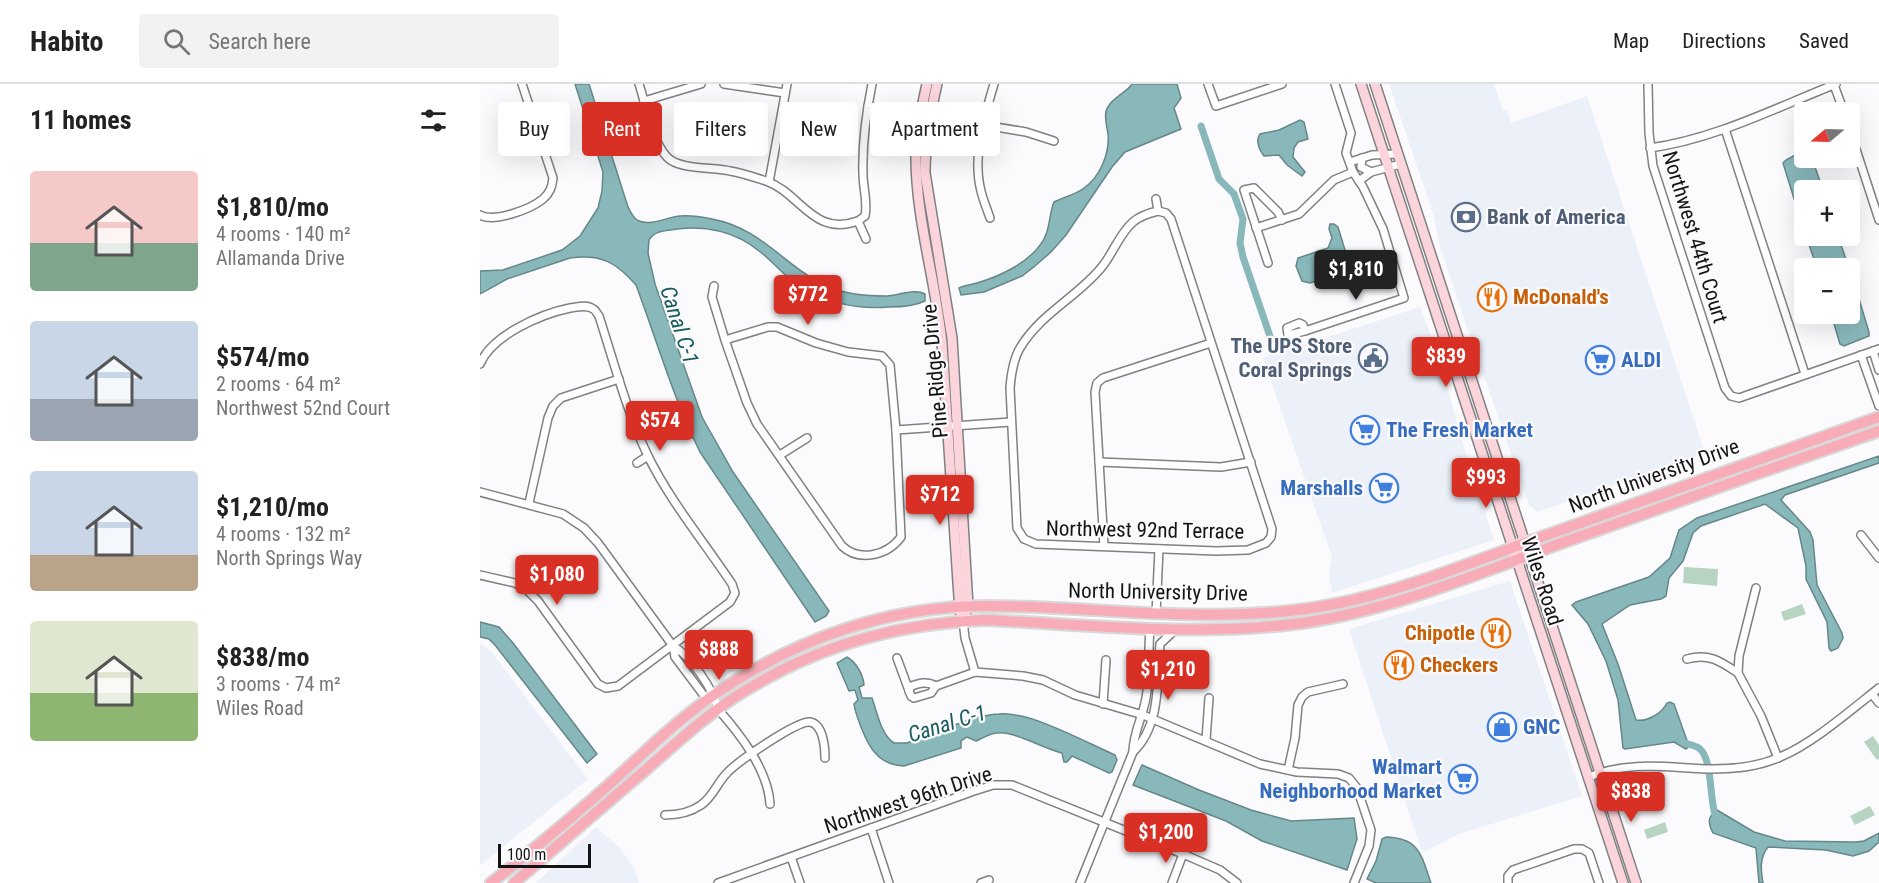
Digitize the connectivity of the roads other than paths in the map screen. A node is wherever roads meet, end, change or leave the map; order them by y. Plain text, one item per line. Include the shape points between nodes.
1 (522, 84) edge
2 (639, 84) edge
3 (701, 84) edge
4 (724, 84) edge
5 (787, 84) edge
6 (872, 84) edge
7 (927, 84) edge
8 (937, 84) edge
9 (993, 84) edge
10 (1208, 84) edge
11 (1282, 84) edge
12 (1335, 84) edge
13 (1361, 84) edge
14 (1375, 84) edge
15 (1648, 84) edge
16 (1835, 84) edge
17 (785, 93) junction
18 (644, 100) junction
19 (925, 102) edge
20 (929, 102) edge
21 (988, 102) edge
22 (1841, 102) edge
23 (868, 106) joint
24 (1000, 128) edge
25 (1725, 129) junction
26 (1054, 141) dead end
27 (1650, 148) junction
28 (1384, 154) junction
29 (1397, 154) junction
30 (916, 156) edge
31 (979, 156) edge
32 (1362, 158) junction
33 (1860, 161) edge
34 (1350, 162) junction
35 (1401, 164) junction
36 (1388, 168) junction
37 (1353, 172) junction
38 (1371, 172) junction
39 (1359, 181) junction
40 (769, 182) junction
41 (1156, 199) dead end
42 (1158, 212) junction
43 (480, 215) edge
44 (990, 218) dead end
45 (1282, 220) junction
46 (1879, 220) edge
47 (858, 221) junction
48 (1256, 228) junction
49 (866, 239) dead end
50 (1268, 263) dead end
51 (714, 286) dead end
52 (1305, 331) dead end
53 (725, 340) junction
54 (1211, 343) junction
55 (1876, 350) edge
56 (1861, 355) junction
57 (480, 364) edge
58 (1879, 370) edge
59 (1805, 374) junction
60 (619, 379) junction
61 (1879, 406) edge
62 (1879, 417) edge
63 (1011, 422) junction
64 (954, 426) junction
65 (896, 430) junction
66 (1879, 431) edge
67 (807, 438) dead end
68 (780, 455) junction
69 (648, 456) junction
70 (1099, 462) junction
71 (1251, 462) junction
72 (637, 463) dead end
73 (1703, 480) junction
74 (480, 492) edge
75 (1694, 495) junction
76 (529, 503) junction
77 (1861, 534) dead end
78 (1524, 543) junction
79 (1104, 546) junction
80 (1512, 548) junction
81 (1159, 549) junction
82 (1528, 555) junction
83 (1879, 558) edge
84 (1516, 560) junction
85 (480, 575) edge
86 (1756, 588) dead end
87 (963, 607) junction
88 (1156, 614) junction
89 (1185, 615) junction
90 (963, 621) junction
91 (1115, 626) junction
92 (1150, 628) junction
93 (1176, 629) junction
94 (673, 646) junction
95 (897, 658) dead end
96 (1687, 659) dead end
97 (1106, 660) dead end
98 (693, 666) junction
99 (686, 672) junction
100 (975, 672) junction
101 (1738, 673) junction
102 (1343, 684) dead end
103 (936, 686) junction
104 (1879, 688) edge
105 (909, 691) junction
106 (1872, 694) junction
107 (710, 697) junction
108 (1209, 698) dead end
109 (1879, 703) edge
110 (1103, 704) junction
111 (717, 708) junction
112 (1143, 715) junction
113 (1153, 719) junction
114 (1206, 740) junction
115 (1133, 752) junction
116 (751, 754) junction
117 (825, 758) dead end
118 (1778, 758) junction
119 (1288, 770) junction
120 (1600, 772) junction
121 (1589, 777) junction
122 (770, 804) dead end
123 (584, 807) junction
124 (665, 815) dead end
125 (1105, 822) junction
126 (578, 828) junction
127 (870, 828) junction
128 (1183, 854) junction
129 (791, 857) junction
130 (989, 880) dead end
131 (491, 883) edge
132 (514, 883) edge
133 (718, 883) edge
134 (800, 883) edge
135 (889, 883) edge
136 (981, 883) edge
137 (1080, 883) edge
138 (1172, 883) edge
139 (1237, 883) edge
140 (1354, 883) edge
141 (1508, 883) edge
142 (1599, 883) edge
143 (1623, 883) edge
144 (1636, 883) edge

1 - 43 street via 553,178 551,189 533,206 495,219
2 - 18 street
3 - 18 street
4 - 17 street
5 - 17 street
6 - 23 street
7 - 19 main road, Pine Ridge Drive
8 - 20 main road, Pine Ridge Drive
9 - 21 street
10 - 11 street via 1216,106
12 - 34 street via 1351,133 1346,149
13 - 28 main road, Wiles Road
14 - 29 main road, Wiles Road
15 - 27 street, Northwest 44th Court
16 - 22 street
16 - 25 street
17 - 40 street
18 - 40 street via 658,141 669,159
23 - 47 street via 863,139 867,207 865,216
24 - 26 street
25 - 27 street
25 - 59 street
27 - 59 street, Northwest 44th Court via 1725,388 1738,398
28 - 29 street
28 - 32 street
28 - 36 main road, Wiles Road
29 - 35 main road, Wiles Road
30 - 64 main road, Pine Ridge Drive
31 - 44 street via 980,189
32 - 34 street
32 - 38 street via 1361,167
33 - 46 street
34 - 37 street
35 - 36 street
35 - 78 main road, Wiles Road
36 - 38 street
36 - 80 main road, Wiles Road
37 - 39 street
37 - 45 street via 1334,180 1299,214
38 - 39 street
39 - 52 street via 1383,229 1404,298
40 - 47 street via 827,223
41 - 42 street
42 - 54 street via 1172,219
42 - 63 street via 1132,223 1102,267 1043,319 1018,351 1010,388
45 - 48 street
45 - 48 street via 1254,188 1244,190
47 - 49 street
48 - 50 street
51 - 53 street via 712,297
53 - 65 street via 777,327 848,352 875,354 890,365
53 - 68 street via 757,424
54 - 70 street via 1097,382
54 - 71 street
55 - 56 street
55 - 58 street
56 - 59 street
56 - 61 street
57 - 60 street via 516,329 554,312 583,306 593,308 599,316
60 - 69 street
60 - 76 street via 561,398 553,406
62 - 73 main road, North University Drive
63 - 64 street
63 - 79 street, Northwest 92nd Terrace via 1017,528 1024,539 1036,544
64 - 65 street
64 - 87 main road, Pine Ridge Drive
65 - 68 street via 901,537 885,551 861,557 842,546
66 - 75 main road, North University Drive
67 - 68 street
69 - 72 street
69 - 94 street via 735,593 730,602
70 - 71 street via 1221,467
70 - 79 street
71 - 81 street, Northwest 92nd Terrace via 1272,528 1266,543 1248,550
73 - 75 main road
73 - 78 main road, North University Drive
74 - 76 street
75 - 82 main road, North University Drive
76 - 94 street via 563,513 584,528
77 - 83 street
78 - 80 main road, North University Drive
78 - 82 main road, Wiles Road
79 - 81 street, Northwest 92nd Terrace
80 - 84 main road, Wiles Road
80 - 89 main road, North University Drive via 1409,584 1332,605 1224,616
81 - 88 street
82 - 84 main road, North University Drive
82 - 120 main road, Wiles Road
84 - 93 main road, North University Drive via 1407,598 1337,617 1270,627
84 - 121 main road, Wiles Road
85 - 94 street via 525,588 598,684 606,688 618,686
86 - 101 street via 1738,656
87 - 88 main road, North University Drive
87 - 90 main road, Pine Ridge Drive
87 - 107 main road, North University Drive via 877,619 823,636 760,665
88 - 89 main road, North University Drive
88 - 91 main road via 1144,622 1122,622
89 - 92 main road
90 - 91 main road, North University Drive
90 - 100 street
90 - 111 main road, North University Drive via 885,632 821,652 770,676
91 - 92 main road, North University Drive
92 - 93 main road, North University Drive
92 - 112 street
93 - 113 street via 1160,644
94 - 98 street
94 - 99 street via 675,657
95 - 105 street
96 - 101 street via 1718,659
97 - 110 street
98 - 99 street
98 - 107 street
99 - 107 street
100 - 103 street
100 - 110 street via 1043,680
101 - 118 street
102 - 119 street via 1308,692 1302,698
103 - 105 street via 919,683
103 - 105 street via 931,693 914,698
104 - 106 street
106 - 109 street
106 - 118 street via 1797,749
107 - 111 street
107 - 123 main road, North University Drive
108 - 114 street
110 - 112 street
111 - 116 street
111 - 126 main road, North University Drive
112 - 113 street
112 - 115 street via 1133,740
113 - 114 street
113 - 115 street via 1142,744
114 - 119 street via 1260,764
115 - 125 street
116 - 117 street via 790,729 811,722 818,726
116 - 122 street via 769,790
116 - 124 street via 728,772 699,807
118 - 120 street via 1714,769 1665,765
119 - 140 street via 1338,774 1349,778 1357,788 1371,830
120 - 121 street
120 - 144 main road, Wiles Road
121 - 143 main road, Wiles Road
123 - 126 main road
123 - 131 main road, North University Drive
125 - 127 street, Northwest 96th Drive via 1012,784 993,785
125 - 128 street, Northwest 96th Drive
125 - 137 street
126 - 132 main road, North University Drive
127 - 129 street, Northwest 96th Drive
127 - 135 street
128 - 138 street
128 - 139 street, Northwest 96th Drive via 1220,870
129 - 133 street, Northwest 96th Drive
129 - 134 street
130 - 136 street
141 - 142 street via 1513,870 1574,849 1589,853

